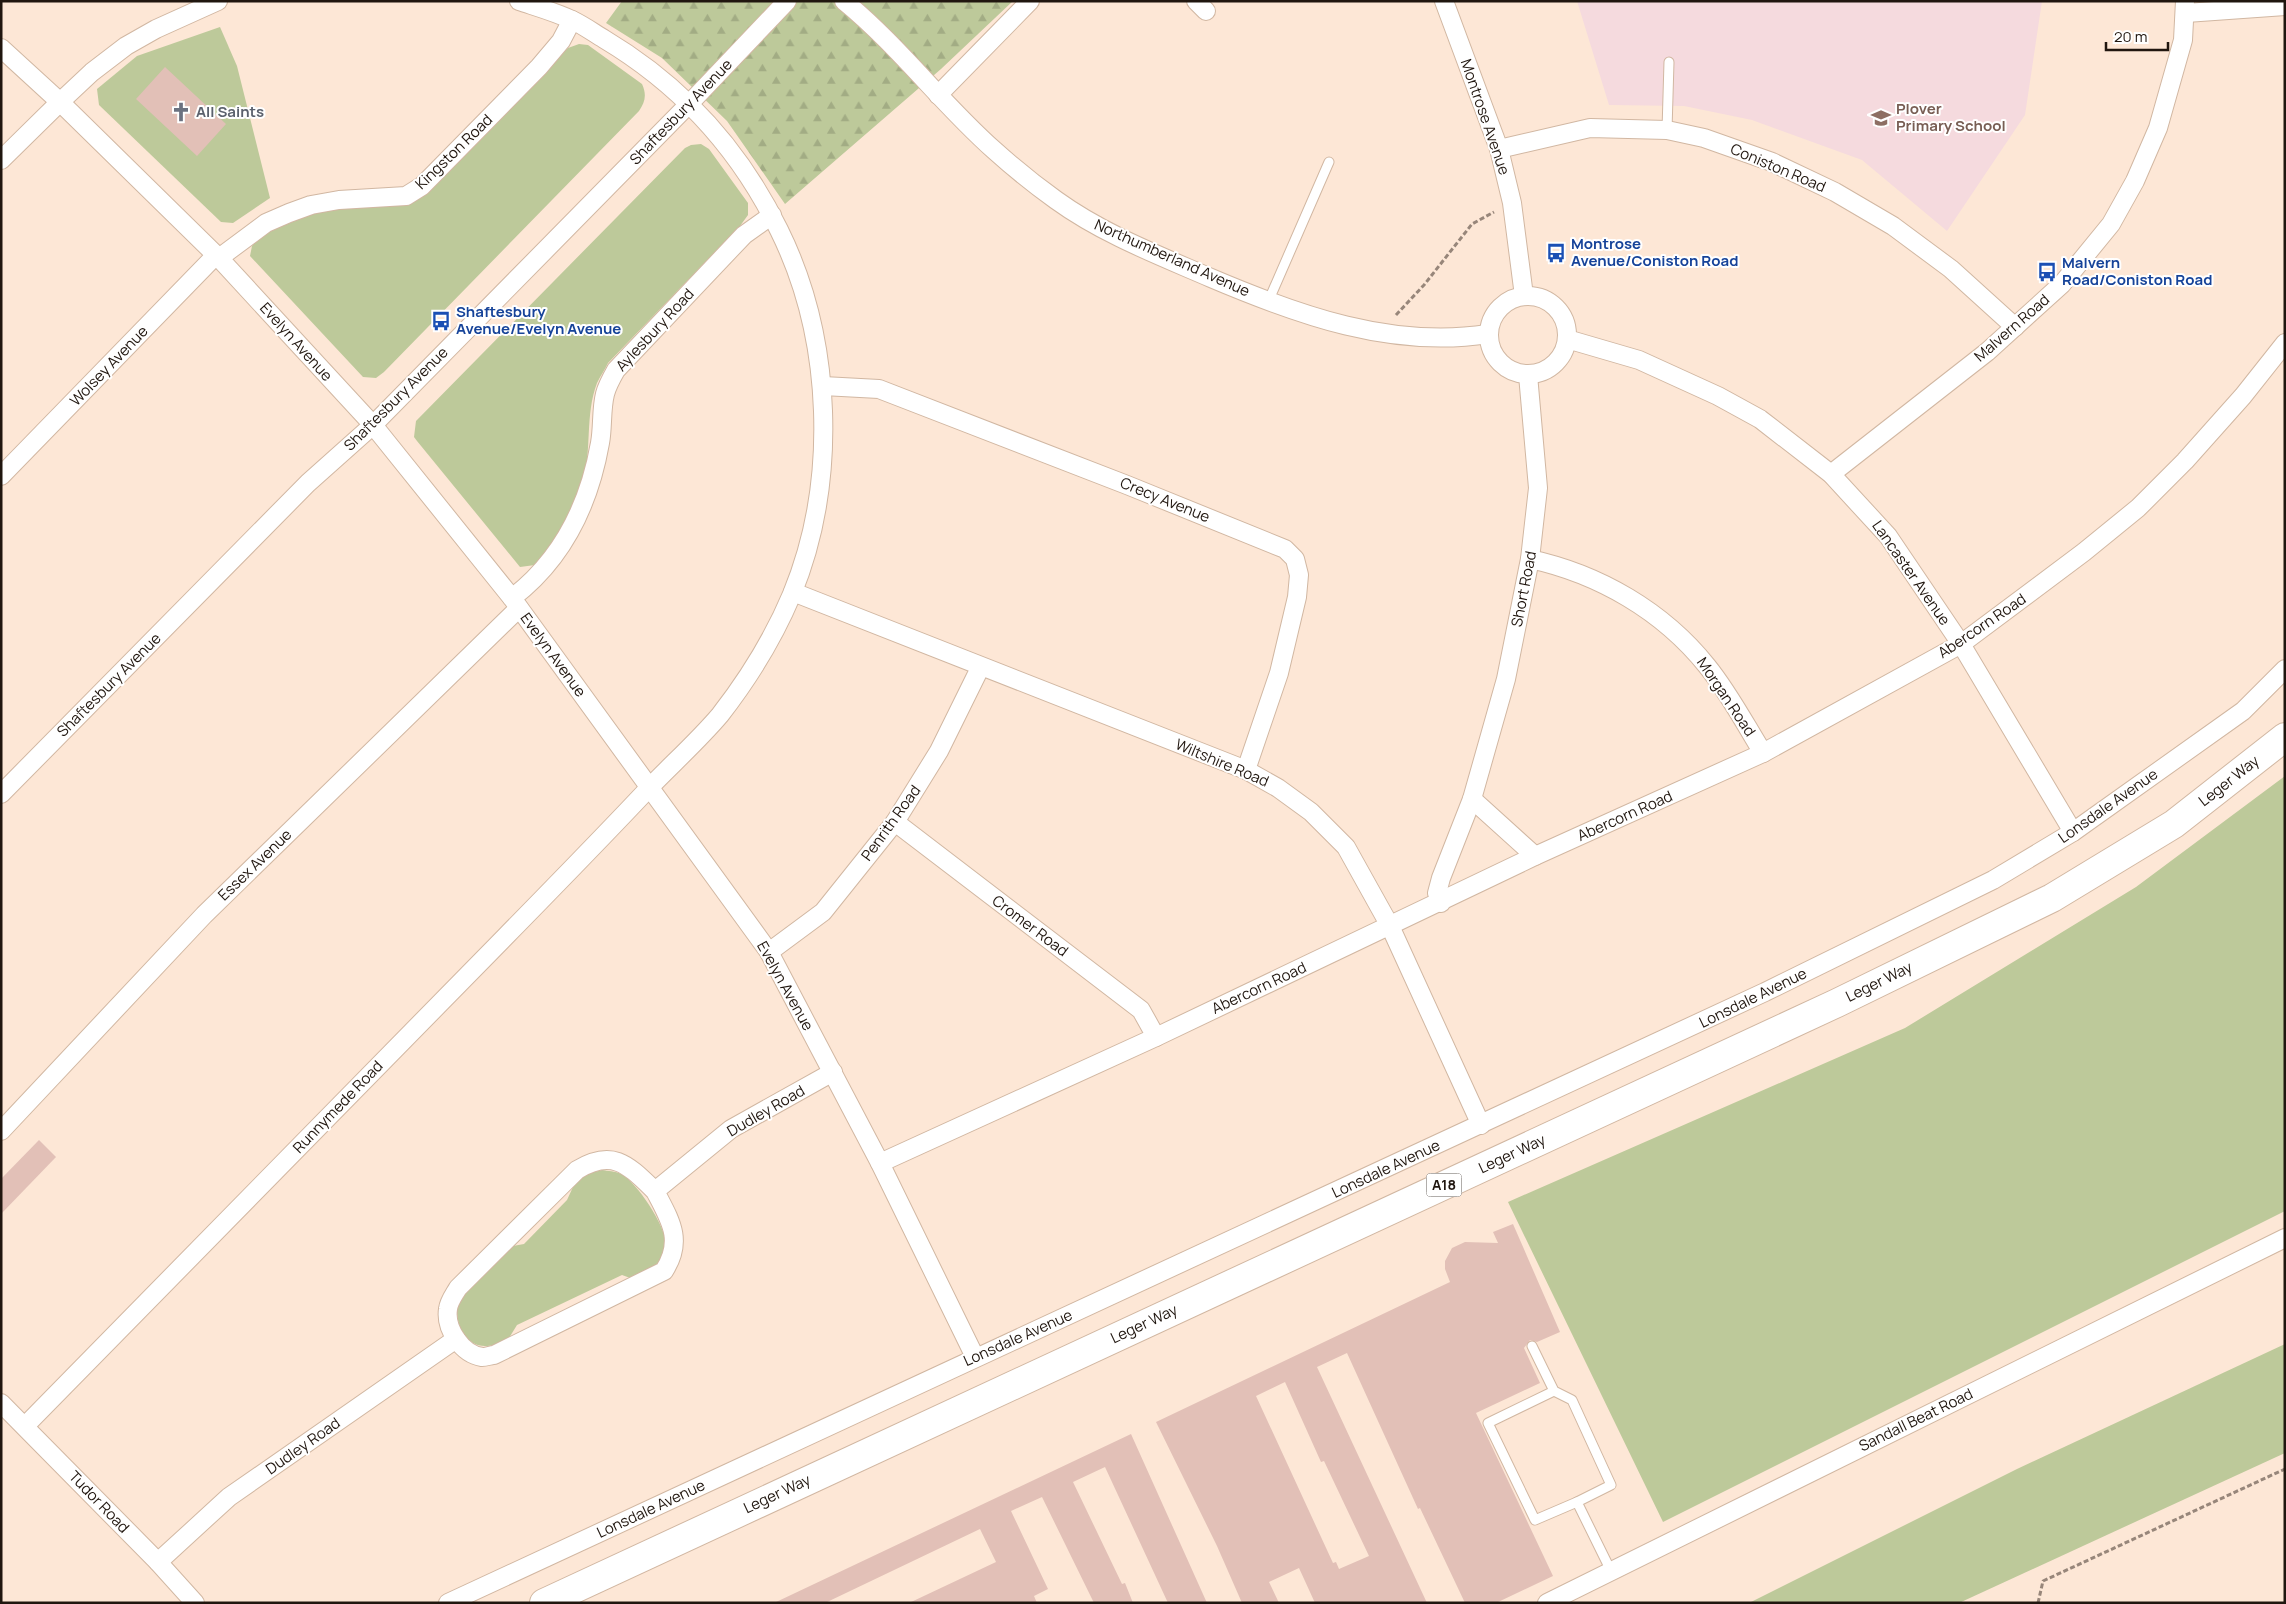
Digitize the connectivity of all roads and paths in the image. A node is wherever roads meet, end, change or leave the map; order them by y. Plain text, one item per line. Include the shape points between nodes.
1 (218, 1) edge
2 (519, 1) edge
3 (787, 1) edge
4 (844, 1) edge
5 (1030, 1) edge
6 (1444, 1) edge
7 (2285, 6) edge
8 (2186, 7) edge
9 (572, 20) junction
10 (1, 48) edge
11 (1669, 62) dead end
12 (938, 95) junction
13 (60, 102) junction
14 (689, 104) junction
15 (1667, 130) junction
16 (1499, 149) junction
17 (1, 160) edge
18 (1330, 162) dead end
19 (1512, 203) junction
20 (772, 215) junction
21 (218, 256) junction
22 (1524, 296) junction
23 (1268, 302) junction
24 (2015, 327) junction
25 (1378, 333) junction
26 (1488, 334) junction
27 (1567, 340) junction
28 (2285, 343) edge
29 (1528, 374) junction
30 (823, 386) junction
31 (373, 425) junction
32 (1831, 474) junction
33 (1, 476) edge
34 (1530, 560) junction
35 (793, 592) junction
36 (516, 603) junction
37 (1961, 644) junction
38 (980, 668) junction
39 (2285, 669) edge
40 (2285, 737) edge
41 (1763, 753) junction
42 (1246, 770) junction
43 (650, 787) junction
44 (1, 794) edge
45 (1472, 799) junction
46 (895, 822) junction
47 (2073, 832) junction
48 (1535, 856) junction
49 (1441, 903) junction
50 (1390, 926) junction
51 (769, 952) junction
52 (1156, 1037) junction
53 (833, 1072) junction
54 (1481, 1125) junction
55 (1, 1131) edge
56 (880, 1163) junction
57 (655, 1191) junction
58 (2285, 1238) edge
59 (456, 1339) junction
60 (1532, 1346) dead end
61 (975, 1357) junction
62 (1554, 1392) junction
63 (1, 1403) edge
64 (25, 1426) junction
65 (2285, 1469) edge
66 (1577, 1502) junction
67 (158, 1562) junction
68 (1611, 1572) junction
69 (577, 1589) junction
70 (195, 1603) edge
71 (448, 1603) edge
72 (544, 1603) edge
73 (554, 1603) edge
74 (1547, 1603) edge
75 (2038, 1603) edge

1 - 13 street via 126,46
2 - 9 street, Runnymede Road
3 - 14 street, Shaftesbury Avenue
4 - 12 street, Northumberland Avenue via 867,20
5 - 12 street
6 - 16 street, Montrose Avenue
7 - 8 street
8 - 24 street, Malvern Road via 2183,40 2164,111 2131,188 2111,224 2062,284
9 - 14 street, Runnymede Road via 635,57
9 - 21 street, Kingston Road via 561,41 539,67 422,186 406,196 311,205 266,223
10 - 13 street, Evelyn Avenue
11 - 15 lane
12 - 23 street, Northumberland Avenue via 994,150 1056,200 1091,222 1148,251
13 - 17 street
13 - 21 street, Evelyn Avenue
14 - 20 street, Runnymede Road via 731,150
14 - 31 street, Shaftesbury Avenue
15 - 16 street, Coniston Road via 1590,128
15 - 24 street, Coniston Road via 1704,138 1772,162 1835,192 1892,226 1951,269
16 - 19 street, Montrose Avenue
18 - 23 lane
19 - 22 street, Montrose Avenue
19 - 25 path via 1472,224 1424,285
20 - 30 street, Runnymede Road via 802,284
20 - 36 street, Aylesbury Road via 744,234 616,370 605,393 601,442 586,500 556,554
21 - 31 street, Evelyn Avenue
21 - 33 street, Wolsey Avenue
22 - 26 street via 1513,298 1501,306 1491,320
22 - 27 street via 1538,297 1556,307 1566,325
23 - 25 street, Northumberland Avenue
24 - 32 street, Malvern Road
25 - 26 street, Northumberland Avenue via 1418,337
26 - 29 street via 1492,351 1500,363 1514,372
27 - 29 street via 1555,364 1536,374
27 - 32 street, Lancaster Avenue via 1639,360 1718,396 1760,419
28 - 37 street, Abercorn Road via 2198,447 2138,508
29 - 34 street, Short Road via 1538,488
30 - 35 street, Runnymede Road via 820,482 810,537
30 - 42 street, Crecy Avenue via 879,389 1285,549 1295,559 1299,575 1298,597 1279,673
31 - 36 street, Evelyn Avenue
31 - 44 street, Shaftesbury Avenue via 308,483
32 - 37 street, Lancaster Avenue via 1888,536
34 - 41 street, Morgan Road via 1584,575 1621,593 1681,637 1728,695
34 - 45 street, Short Road via 1506,679
35 - 38 street, Wiltshire Road
35 - 43 street, Runnymede Road via 753,668 718,717
36 - 43 street, Evelyn Avenue
36 - 55 street, Essex Avenue via 204,915
37 - 41 street, Abercorn Road
37 - 47 street, Lancaster Avenue
38 - 42 street, Wiltshire Road
38 - 46 street, Penrith Road via 939,751
39 - 47 street, Lonsdale Avenue via 2242,711
40 - 69 highway, Leger Way / A18 via 2174,824 2052,898 1828,1007 835,1466
41 - 48 street, Abercorn Road
42 - 50 street, Wiltshire Road via 1278,788 1330,829 1346,847
43 - 51 street, Evelyn Avenue
43 - 64 street, Runnymede Road
45 - 48 street
45 - 49 street, Short Road via 1441,878 1437,893
46 - 51 street, Penrith Road via 823,912
46 - 52 street, Cromer Road via 1141,1010
47 - 54 street, Lonsdale Avenue via 1967,893
48 - 49 street, Abercorn Road
49 - 50 street, Abercorn Road
50 - 52 street, Abercorn Road
50 - 54 street, Wiltshire Road
51 - 53 street, Evelyn Avenue
52 - 56 street, Abercorn Road
53 - 56 street, Evelyn Avenue
53 - 57 street, Dudley Road via 731,1129
54 - 61 street, Lonsdale Avenue
56 - 61 street, Evelyn Avenue
57 - 59 street via 626,1164 614,1160 590,1162 576,1170 458,1288 448,1312 451,1331
57 - 59 street via 675,1235 674,1251 664,1272 494,1355 483,1357 473,1353
58 - 68 street, Sandall Beat Road
59 - 67 street, Dudley Road via 229,1497
60 - 62 lane
61 - 71 street, Lonsdale Avenue
62 - 66 lane via 1572,1400 1611,1485
62 - 66 lane via 1488,1423 1535,1520
63 - 64 street, Tudor Road
64 - 67 street, Tudor Road
65 - 75 path via 2043,1581
66 - 68 lane
67 - 70 street, Tudor Road
68 - 74 street, Sandall Beat Road
69 - 72 highway, Leger Way / A18
69 - 73 highway, Leger Way / A18

